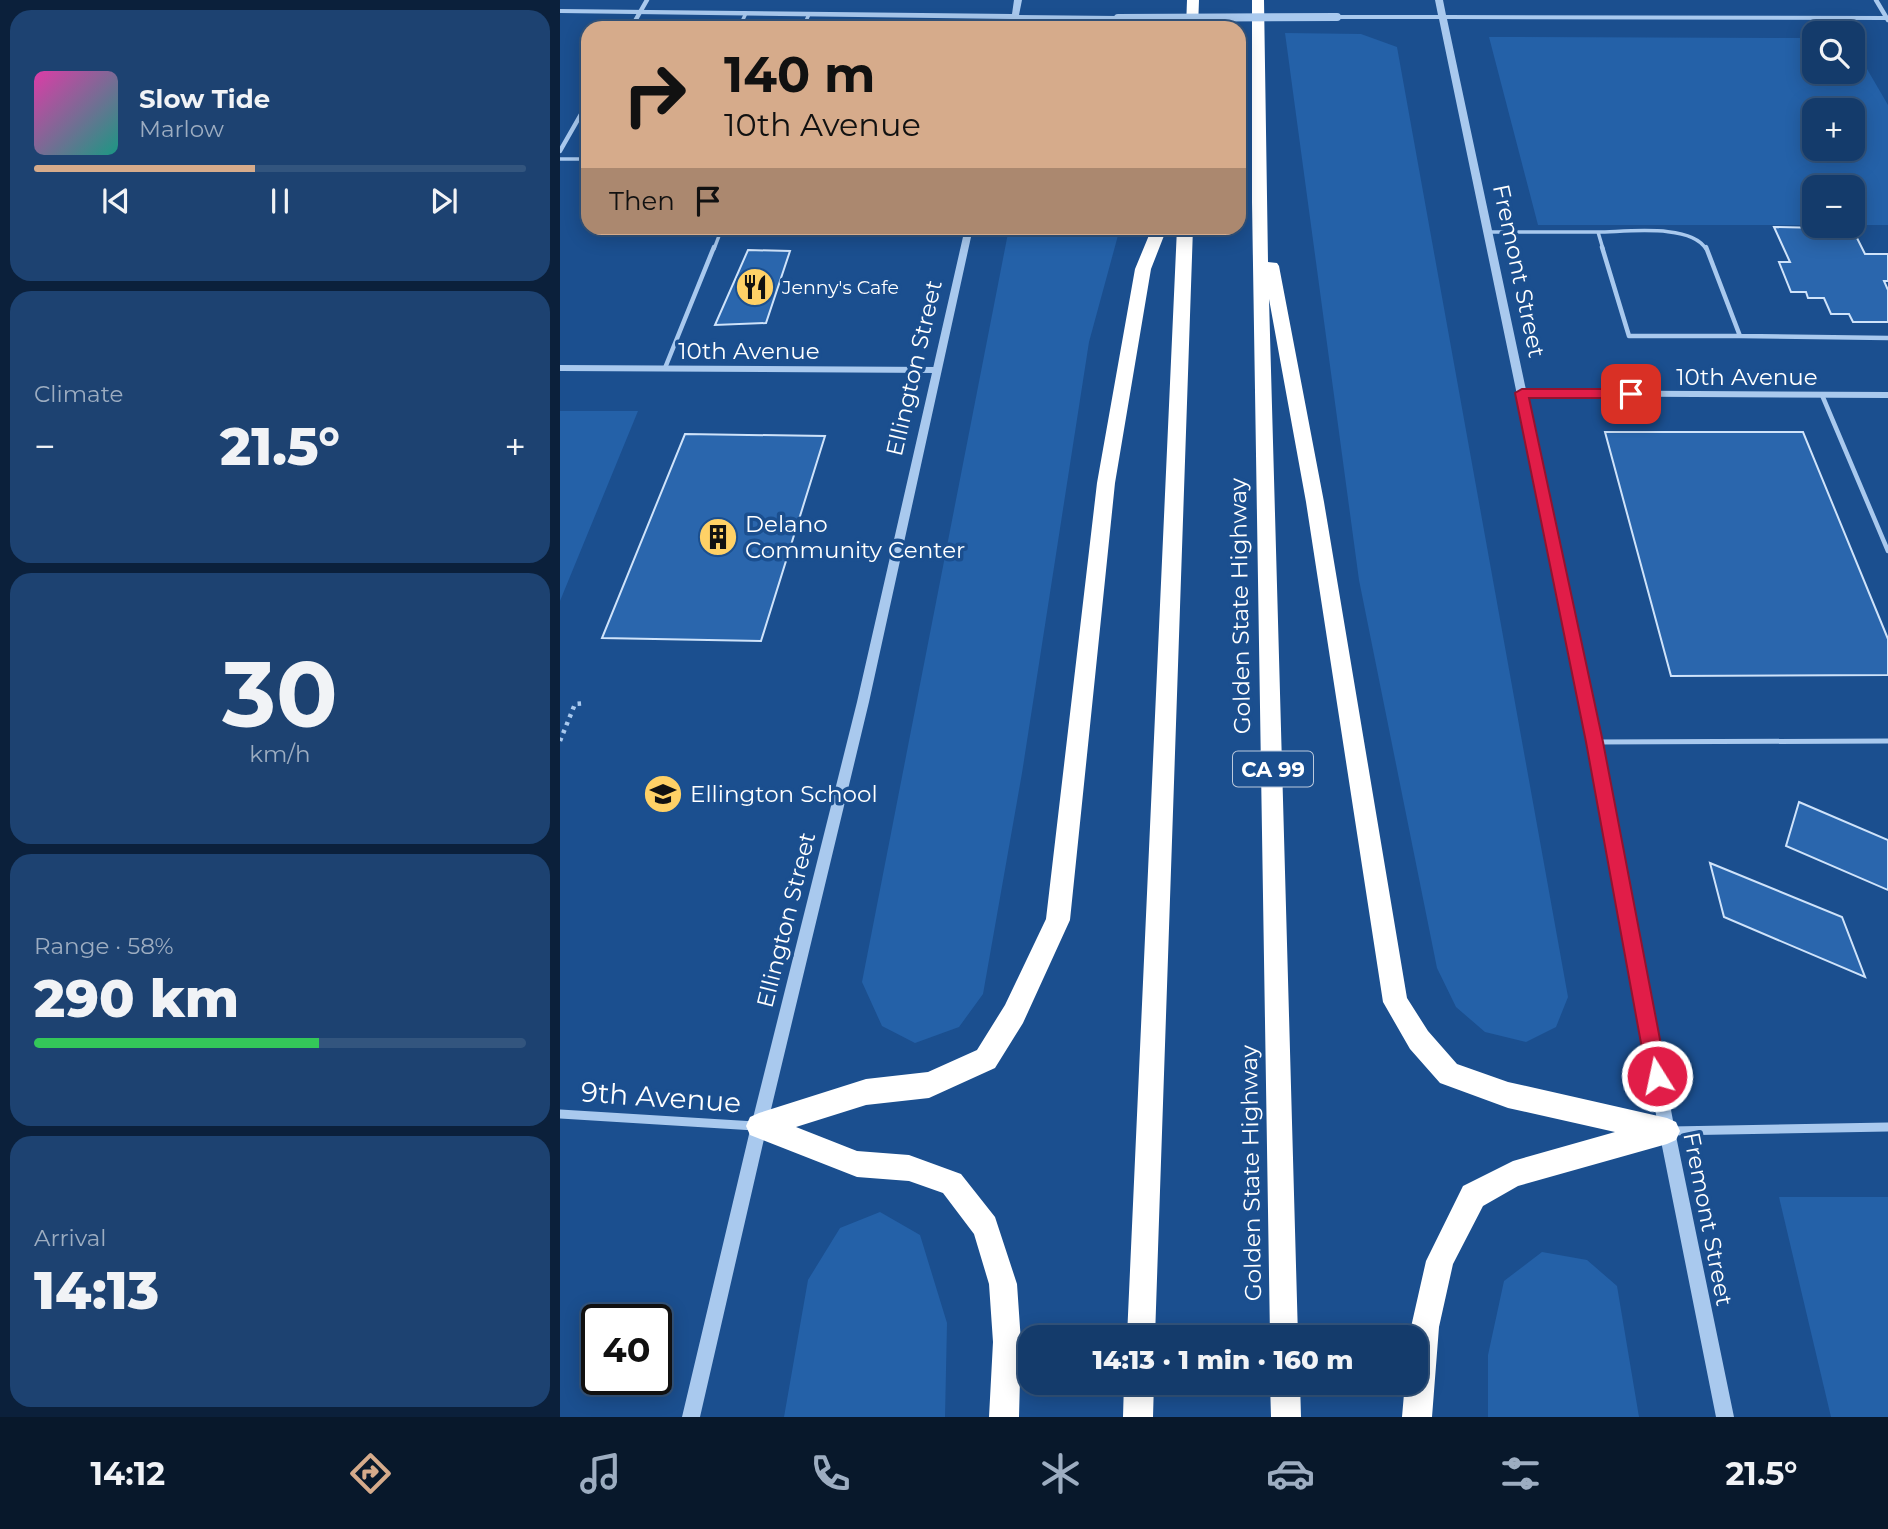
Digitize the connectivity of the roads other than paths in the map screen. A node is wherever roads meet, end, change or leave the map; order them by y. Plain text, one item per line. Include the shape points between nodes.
1 (647, 0) edge
2 (1018, 0) edge
3 (1193, 0) edge
4 (1258, 0) edge
5 (1439, 0) edge
6 (1875, 0) edge
7 (560, 11) edge
8 (640, 11) junction
9 (746, 13) junction
10 (809, 14) junction
11 (1442, 17) junction
12 (1015, 18) junction
13 (1118, 18) joint
14 (1888, 19) edge
15 (635, 21) edge
16 (742, 21) edge
17 (806, 21) edge
18 (1014, 21) edge
19 (1192, 21) edge
20 (581, 114) edge
21 (560, 151) edge
22 (560, 159) edge
23 (581, 159) edge
24 (1259, 202) junction
25 (1488, 232) junction
26 (1598, 232) junction
27 (719, 235) edge
28 (967, 235) edge
29 (1156, 235) edge
30 (1185, 235) edge
31 (1740, 336) junction
32 (1888, 338) edge
33 (560, 368) edge
34 (665, 368) junction
35 (937, 370) junction
36 (1522, 393) junction
37 (1822, 395) junction
38 (1888, 396) edge
39 (1888, 551) edge
40 (1888, 741) edge
41 (1595, 742) junction
42 (560, 1114) edge
43 (759, 1126) junction
44 (1888, 1127) edge
45 (1667, 1131) junction
46 (1143, 1325) edge
47 (1284, 1325) edge
48 (1139, 1395) edge
49 (1285, 1395) edge
50 (691, 1417) edge
51 (1004, 1417) edge
52 (1138, 1417) edge
53 (1286, 1417) edge
54 (1417, 1417) edge
55 (1725, 1417) edge

1 - 8 street
2 - 12 street
3 - 19 highway
4 - 24 highway, Golden State Highway / CA 99
5 - 11 street, Fremont Street
6 - 14 street
7 - 8 street
8 - 9 street
8 - 15 street
9 - 10 street
9 - 16 lane
10 - 12 street
10 - 17 lane
11 - 13 street, bridge
11 - 14 street
11 - 25 street, Fremont Street
12 - 13 street
12 - 18 street
20 - 21 street
22 - 23 lane
24 - 45 highway via 1315,502 1395,1002 1419,1040 1449,1074 1508,1095
24 - 47 highway, Golden State Highway / CA 99
25 - 26 lane
25 - 36 street, Fremont Street
26 - 31 lane via 1674,232 1705,244
26 - 31 lane via 1629,336
27 - 34 lane
28 - 35 street, Ellington Street
29 - 43 highway via 1143,269 1106,483 1058,920 1014,1014 986,1059 929,1085 866,1092
30 - 46 highway
31 - 32 lane
33 - 34 street, 10th Avenue
34 - 35 street, 10th Avenue
35 - 43 street, Ellington Street via 863,702
36 - 37 street, 10th Avenue
36 - 41 street, Fremont Street
37 - 38 street, 10th Avenue
37 - 39 lane
40 - 41 lane
41 - 45 street, Fremont Street
42 - 43 street, 9th Avenue
43 - 50 street, Ellington Street
43 - 51 highway via 857,1164 909,1168 952,1183 985,1227 1003,1283 1007,1342
44 - 45 street
45 - 54 highway via 1513,1174 1473,1196 1440,1261 1425,1327
45 - 55 street, Fremont Street
48 - 52 highway
49 - 53 highway

